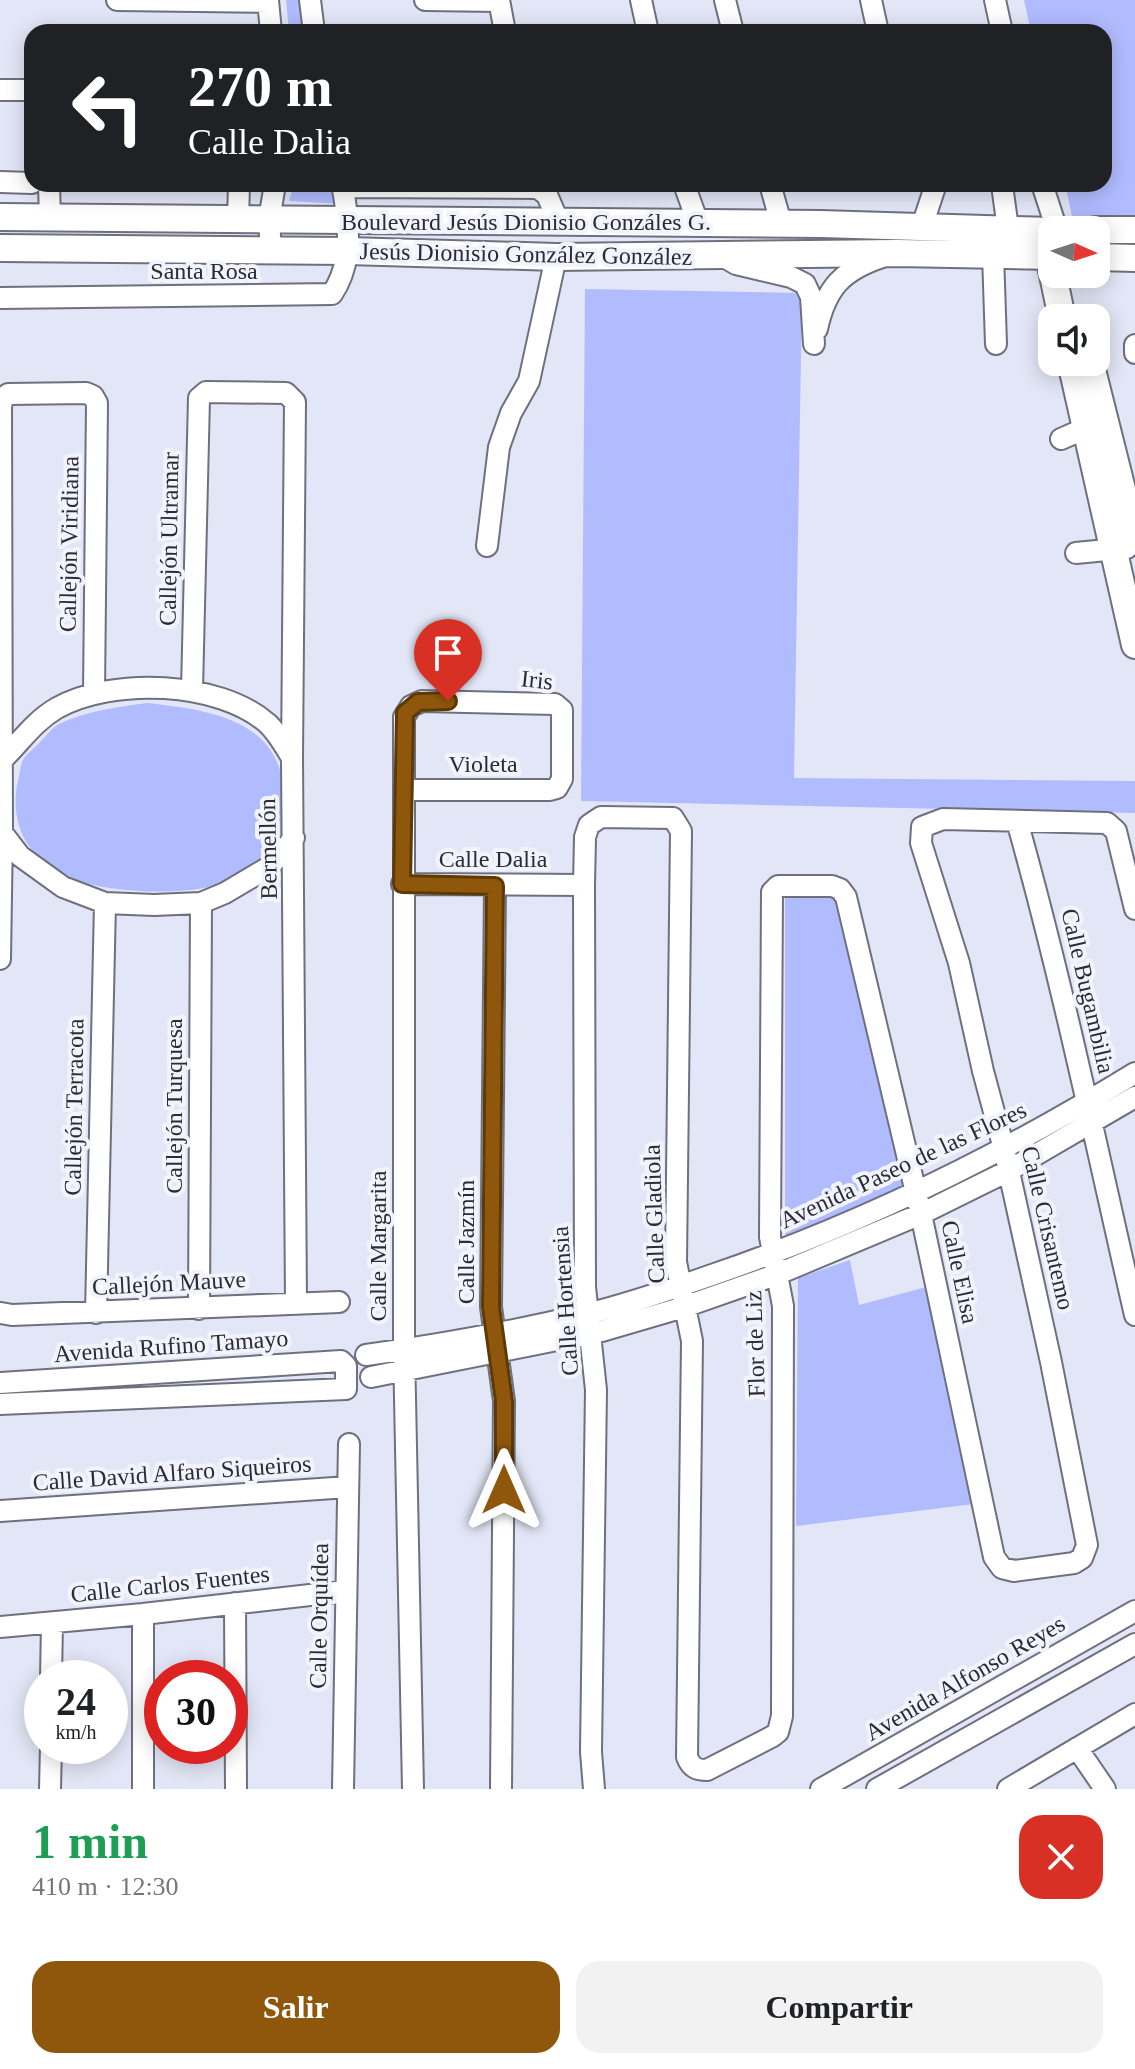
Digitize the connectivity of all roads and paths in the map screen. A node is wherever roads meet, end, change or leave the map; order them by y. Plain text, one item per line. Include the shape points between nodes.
1 (117, 0) edge
2 (310, 0) edge
3 (425, 0) edge
4 (641, 0) edge
5 (725, 0) edge
6 (871, 0) edge
7 (995, 0) edge
8 (268, 1) edge
9 (499, 1) edge
10 (270, 24) edge
11 (313, 24) edge
12 (503, 24) edge
13 (646, 24) edge
14 (731, 24) edge
15 (876, 24) edge
16 (1000, 24) edge
17 (0, 90) edge
18 (24, 90) edge
19 (0, 182) edge
20 (24, 183) edge
21 (49, 192) edge
22 (239, 192) edge
23 (274, 192) edge
24 (343, 192) edge
25 (544, 192) edge
26 (687, 192) edge
27 (772, 192) edge
28 (934, 192) edge
29 (1003, 192) edge
30 (1043, 192) edge
31 (1048, 216) edge
32 (0, 217) edge
33 (50, 218) junction
34 (238, 220) junction
35 (269, 220) junction
36 (349, 221) junction
37 (559, 223) junction
38 (698, 223) junction
39 (781, 223) junction
40 (922, 226) junction
41 (1008, 229) junction
42 (1110, 230) edge
43 (1135, 230) edge
44 (1038, 233) edge
45 (1038, 239) edge
46 (0, 248) edge
47 (271, 251) junction
48 (348, 251) junction
49 (897, 253) junction
50 (993, 254) junction
51 (723, 256) junction
52 (556, 257) junction
53 (1110, 257) edge
54 (1135, 258) edge
55 (0, 298) edge
56 (996, 344) dead end
57 (1135, 345) edge
58 (1135, 353) edge
59 (1074, 376) edge
60 (1093, 376) edge
61 (206, 392) joint
62 (1086, 428) junction
63 (1061, 439) dead end
64 (487, 546) dead end
65 (1128, 546) edge
66 (1076, 553) dead end
67 (1135, 645) edge
68 (192, 690) junction
69 (94, 693) junction
70 (411, 706) joint
71 (292, 758) junction
72 (1, 761) edge
73 (560, 785) joint
74 (404, 790) junction
75 (601, 817) joint
76 (1017, 821) junction
77 (1, 831) edge
78 (294, 838) junction
79 (402, 884) junction
80 (584, 885) junction
81 (495, 886) junction
82 (770, 900) joint
83 (105, 903) junction
84 (201, 903) junction
85 (1135, 909) edge
86 (0, 959) edge
87 (1135, 1073) edge
88 (1135, 1097) edge
89 (1089, 1112) junction
90 (1004, 1149) junction
91 (1008, 1171) junction
92 (915, 1193) junction
93 (921, 1214) junction
94 (775, 1264) junction
95 (680, 1286) junction
96 (339, 1302) dead end
97 (296, 1303) junction
98 (684, 1307) junction
99 (199, 1309) junction
100 (0, 1313) edge
101 (96, 1313) junction
102 (1135, 1315) edge
103 (590, 1324) junction
104 (494, 1342) junction
105 (404, 1349) junction
106 (366, 1355) dead end
107 (404, 1371) junction
108 (371, 1377) dead end
109 (0, 1383) edge
110 (0, 1404) edge
111 (349, 1444) dead end
112 (348, 1487) junction
113 (0, 1511) edge
114 (1087, 1545) joint
115 (345, 1591) junction
116 (235, 1603) junction
117 (1135, 1611) edge
118 (143, 1614) junction
119 (52, 1623) junction
120 (0, 1627) edge
121 (1135, 1644) edge
122 (51, 1660) edge
123 (1135, 1714) edge
124 (1077, 1748) junction
125 (51, 1764) edge
126 (701, 1770) joint
127 (50, 1789) edge
128 (143, 1789) edge
129 (236, 1789) edge
130 (343, 1789) edge
131 (413, 1789) edge
132 (501, 1789) edge
133 (594, 1789) edge
134 (821, 1789) edge
135 (877, 1789) edge
136 (1008, 1789) edge
137 (1105, 1789) edge

1 - 8 street
2 - 11 street
3 - 9 street
4 - 13 street
5 - 14 street
6 - 15 street
7 - 16 street
8 - 10 street
9 - 12 street
17 - 18 street
19 - 20 street
21 - 33 street
22 - 34 street
23 - 35 street
24 - 36 street, Santa Rosa
25 - 37 street
26 - 38 street
27 - 39 street
28 - 40 street
29 - 41 street
30 - 31 street
32 - 33 main road, Boulevard Jesús Dionisio Gonzáles G.
33 - 34 main road, Boulevard Jesús Dionisio Gonzáles G.
34 - 35 main road, Boulevard Jesús Dionisio Gonzáles G.
35 - 36 main road, Boulevard Jesús Dionisio Gonzáles G.
35 - 47 street
36 - 37 main road, Boulevard Jesús Dionisio Gonzáles G.
36 - 48 street, Santa Rosa
37 - 38 main road, Boulevard Jesús Dionisio Gonzáles G.
38 - 39 main road, Boulevard Jesús Dionisio Gonzáles G.
39 - 40 main road, Boulevard Jesús Dionisio Gonzáles G.
40 - 41 main road, Boulevard Jesús Dionisio Gonzáles G.
41 - 44 main road, Boulevard Jesús Dionisio Gonzáles G.
42 - 43 main road
45 - 50 main road, Jesús Dionisio González González
46 - 47 main road, Jesús Dionisio González González
47 - 48 main road, Jesús Dionisio González González
48 - 52 main road, Jesús Dionisio González González
48 - 55 street, Santa Rosa via 335,291 323,296
49 - 50 main road, Jesús Dionisio González González
49 - 51 main road, Jesús Dionisio González González
49 - 51 street via 843,275 820,315 814,344 811,297 805,284
50 - 56 street
51 - 52 main road, Jesús Dionisio González González
52 - 64 street via 529,381 499,447
53 - 54 main road
57 - 58 street
59 - 62 main road
60 - 65 main road
61 - 68 street, Callejón Ultramar via 197,406
61 - 71 street, Bermellón via 286,393 295,402
62 - 63 street
62 - 65 main road
65 - 66 street
65 - 67 main road
68 - 69 street
68 - 71 street via 253,713 270,725
69 - 72 street via 38,720
69 - 72 street, Callejón Viridiana via 97,403 86,393 5,395
70 - 73 street, Iris via 422,701 555,704 562,710
70 - 74 street, Calle Margarita via 404,717
71 - 78 street, Bermellón
72 - 77 street
73 - 74 street, Violeta via 550,790
74 - 79 street, Calle Margarita
75 - 80 street, Calle Hortensia via 586,830
75 - 95 street, Calle Gladiola via 673,818 681,831 676,1262
76 - 85 street via 1107,823 1116,831
76 - 89 street, Calle Bugambilia
76 - 90 street, Calle Crisantemo via 943,819 928,823 920,833 959,963
77 - 83 street via 39,871
77 - 86 street
78 - 84 street via 269,867
78 - 97 street, Bermellón
79 - 81 street, Calle Dalia
79 - 105 street, Calle Margarita
80 - 81 street, Calle Dalia
80 - 103 street, Calle Hortensia via 585,1271
81 - 104 street, Calle Jazmín
82 - 92 street, Calle Elisa via 778,886 832,886 844,893
82 - 94 street, Flor de Liz via 770,1226
83 - 84 street
83 - 101 street, Callejón Terracota
84 - 99 street, Callejón Turquesa
87 - 89 street, Avenida Paseo de las Flores
88 - 89 street, Avenida Paseo de las Flores
89 - 90 street, Avenida Paseo de las Flores
89 - 91 street, Avenida Paseo de las Flores
89 - 102 street, Calle Bugambilia
90 - 91 street, Calle Crisantemo
90 - 92 street, Avenida Paseo de las Flores
91 - 93 street, Avenida Paseo de las Flores
91 - 114 street, Calle Crisantemo
92 - 93 street, Calle Elisa
92 - 94 street, Avenida Paseo de las Flores
93 - 94 street, Avenida Paseo de las Flores
93 - 114 street, Calle Elisa via 997,1564 1014,1571 1074,1563
94 - 95 street, Avenida Paseo de las Flores
94 - 98 street, Avenida Paseo de las Flores
94 - 126 street, Flor de Liz via 783,1306 782,1716 773,1736
95 - 98 street, Calle Gladiola
95 - 103 street, Avenida Paseo de las Flores
96 - 97 street, Callejón Mauve
97 - 99 street, Callejón Mauve
98 - 103 street, Avenida Paseo de las Flores
98 - 126 street, Calle Gladiola via 692,1341 687,1757
99 - 101 street, Callejón Mauve
100 - 101 street, Callejón Mauve
103 - 104 street, Avenida Paseo de las Flores
103 - 133 street, Calle Hortensia via 596,1390
104 - 105 street, Avenida Paseo de las Flores
104 - 107 street, Avenida Paseo de las Flores
104 - 132 street, Calle Jazmín via 504,1401
105 - 106 street
105 - 107 street, Calle Margarita
107 - 108 street
107 - 131 street, Calle Margarita
109 - 110 street, Avenida Rufino Tamayo via 341,1361 346,1389
111 - 112 street, Calle Orquídea
112 - 113 street, Calle David Alfaro Siqueiros
112 - 115 street, Calle Orquídea
115 - 116 street, Calle Carlos Fuentes
115 - 130 street, Calle Orquídea
116 - 118 street, Calle Carlos Fuentes
116 - 129 street
117 - 134 street, Avenida Alfonso Reyes
118 - 119 street, Calle Carlos Fuentes
118 - 128 street
119 - 120 street, Calle Carlos Fuentes
119 - 122 street
121 - 135 street
123 - 124 street
124 - 136 street
124 - 137 street
125 - 127 street

